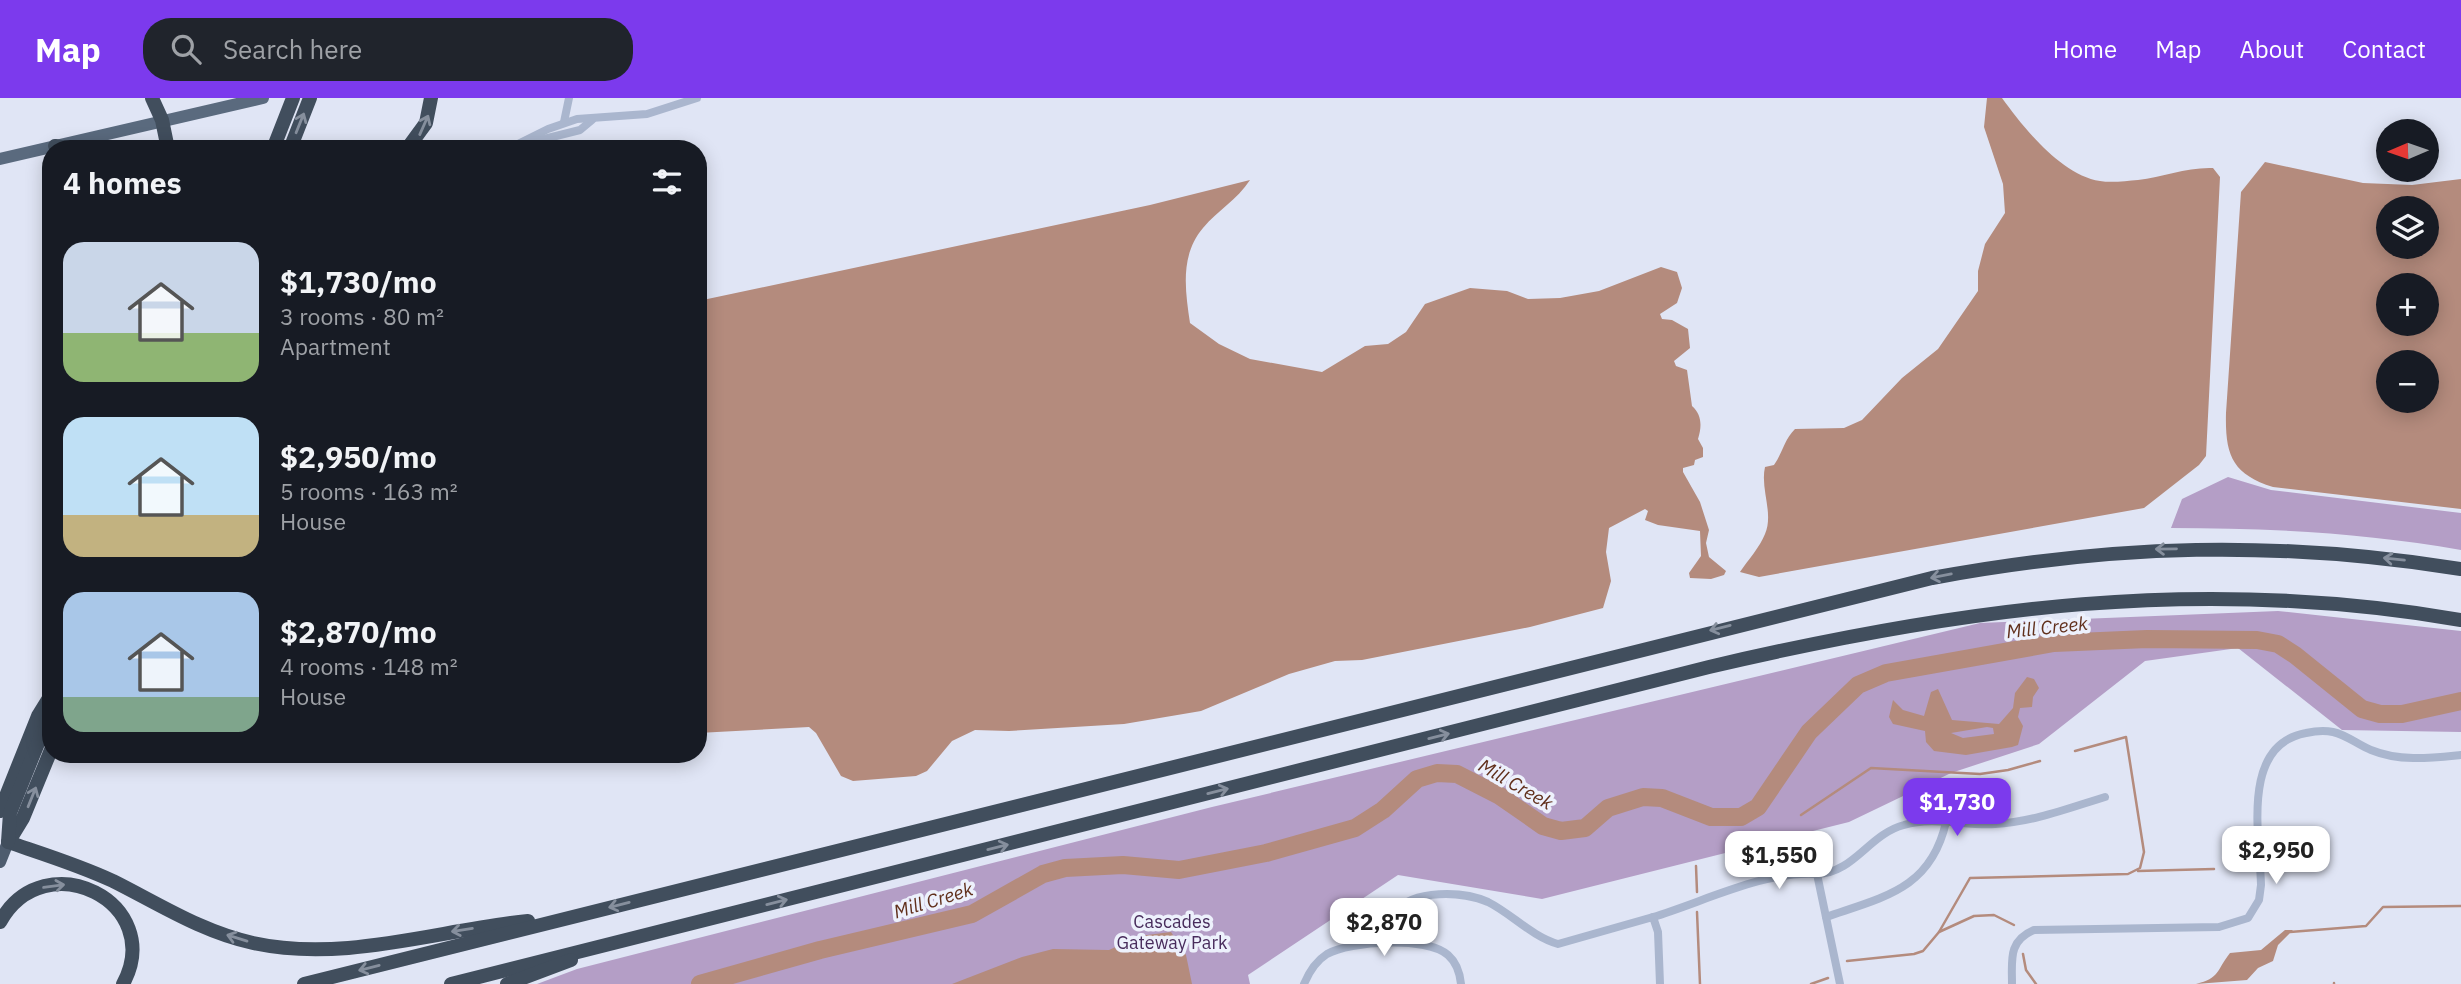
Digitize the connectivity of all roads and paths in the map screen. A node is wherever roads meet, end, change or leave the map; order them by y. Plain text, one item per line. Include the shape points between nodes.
1 (152, 98) edge
2 (263, 98) edge
3 (293, 98) edge
4 (310, 98) edge
5 (431, 98) edge
6 (569, 98) edge
7 (697, 98) edge
8 (162, 120) junction
9 (592, 120) junction
10 (564, 122) junction
11 (80, 140) edge
12 (166, 140) edge
13 (277, 140) edge
14 (294, 140) edge
15 (414, 140) edge
16 (527, 140) edge
17 (549, 140) edge
18 (42, 149) edge
19 (0, 159) edge
20 (2461, 569) edge
21 (2461, 620) edge
22 (42, 710) edge
23 (42, 734) edge
24 (2461, 755) edge
25 (46, 763) edge
26 (2105, 797) dead end
27 (0, 811) edge
28 (1946, 822) junction
29 (8, 842) junction
30 (0, 862) edge
31 (1817, 874) junction
32 (578, 915) junction
33 (1653, 917) junction
34 (1826, 917) junction
35 (0, 922) edge
36 (1388, 944) junction
37 (597, 947) junction
38 (123, 984) edge
39 (304, 984) edge
40 (451, 984) edge
41 (507, 984) edge
42 (1304, 984) edge
43 (1461, 984) edge
44 (1660, 984) edge
45 (1840, 984) edge
46 (2012, 984) edge

1 - 8 highway
2 - 8 main road
3 - 13 highway
14 -> 4 highway
15 -> 5 highway via 426,123
6 - 10 street
7 - 9 street via 654,112
8 - 11 main road
8 - 12 highway
9 - 10 street
9 - 17 street via 580,130
10 - 16 street
18 - 19 main road
20 -> 32 highway via 2353,554 2252,548 2115,552 1981,569 1865,592
37 -> 21 highway via 1709,667 1883,628 2026,607 2152,599 2329,603
22 - 27 highway
23 - 29 highway via 10,813
24 - 46 street via 2397,757 2369,750 2333,732 2289,738 2272,753 2260,776 2261,886 2248,918 2219,927 2034,930 2014,944
29 -> 25 highway
26 - 28 street via 2031,820
28 - 31 street via 1900,826 1837,871
28 - 34 street via 1936,855 1919,876 1891,894
29 - 30 highway
32 -> 29 highway via 355,947 282,947 198,925 92,871
31 - 33 street via 1787,874 1752,883
31 - 34 street
32 -> 39 highway
33 - 36 street via 1558,944 1487,902 1455,895 1430,896 1403,904 1395,913
33 - 44 street
34 - 45 street
35 -> 38 highway via 23,897 44,887 71,884 95,891 115,906 130,933 132,961
36 - 42 street via 1345,947 1326,955
36 - 43 street via 1423,944 1442,951 1455,965
37 - 40 highway
37 - 41 highway via 554,969

